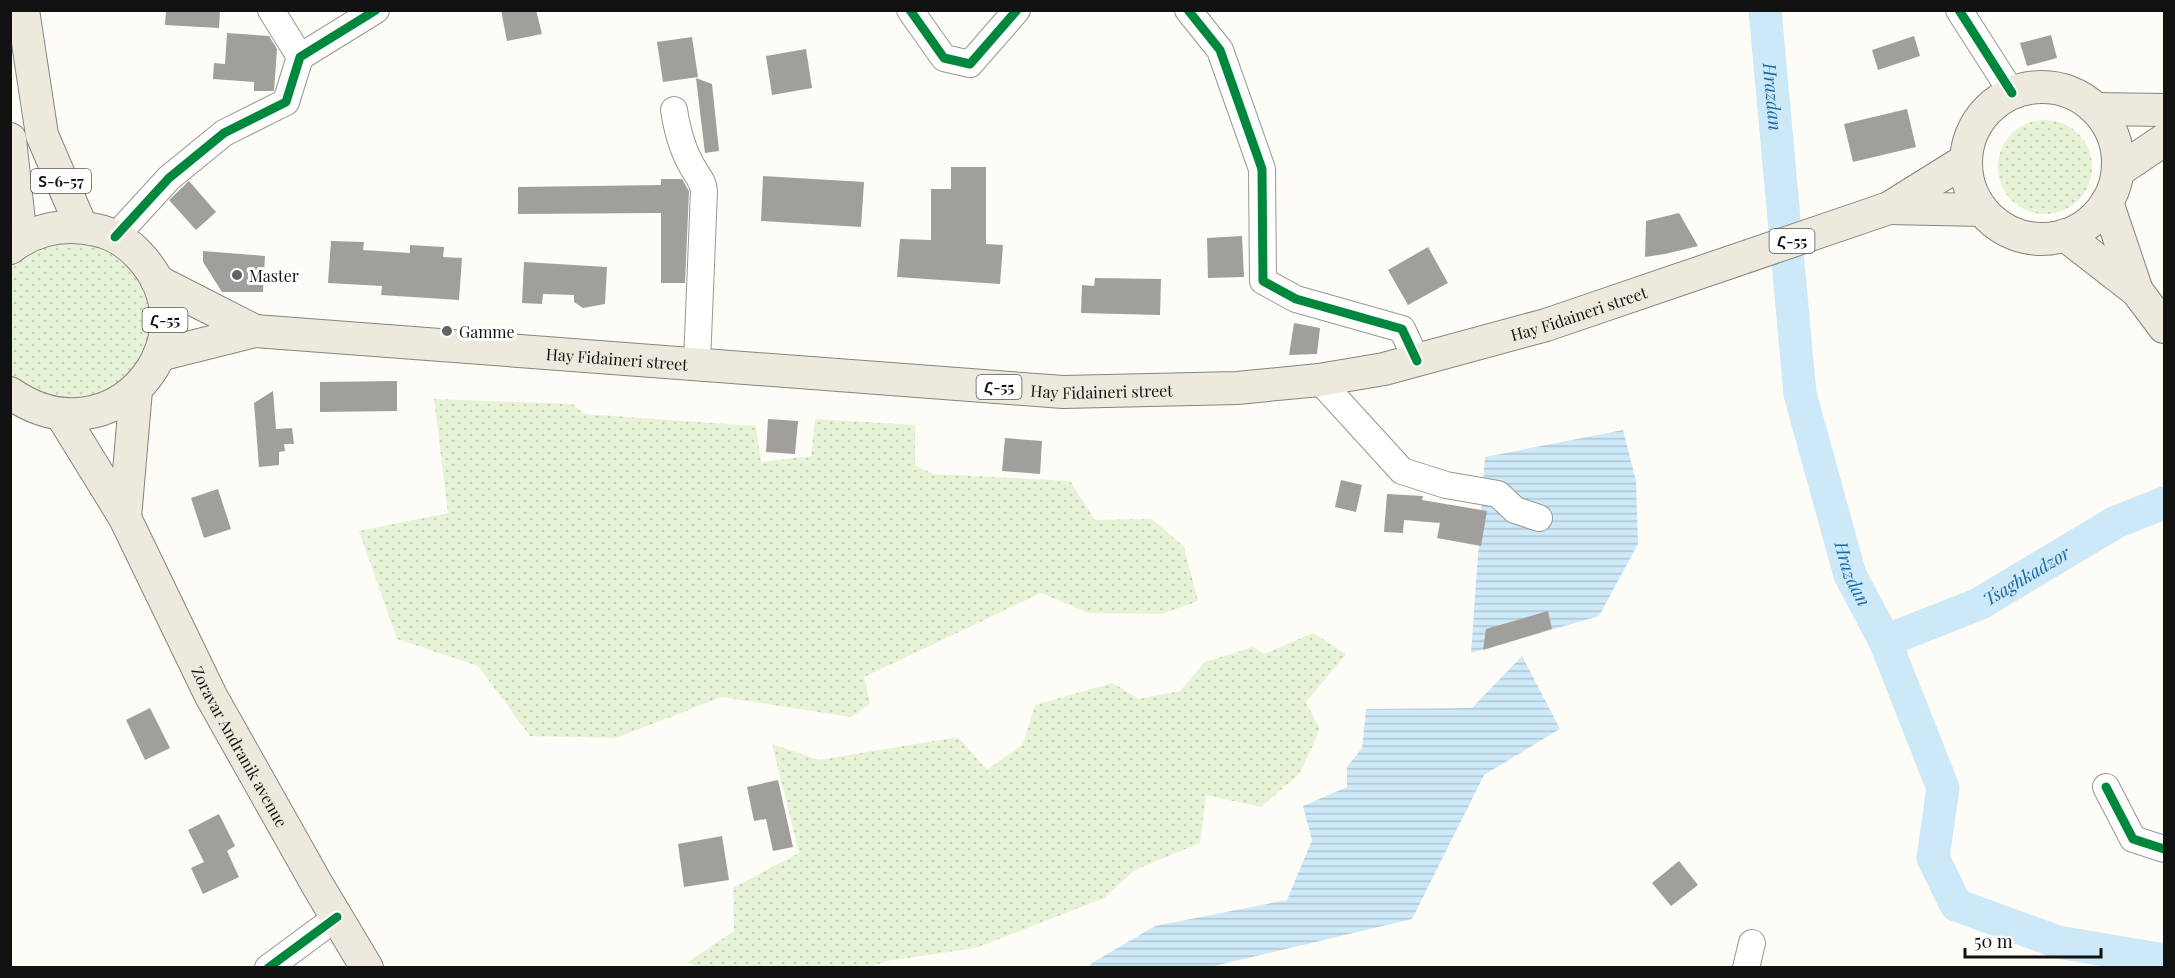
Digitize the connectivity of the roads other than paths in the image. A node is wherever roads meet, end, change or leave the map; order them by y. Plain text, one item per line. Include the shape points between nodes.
1 (23, 10) edge
2 (272, 10) edge
3 (376, 10) edge
4 (910, 10) edge
5 (1017, 10) edge
6 (1188, 10) edge
7 (1959, 10) edge
8 (300, 57) junction
9 (2012, 93) junction
10 (2096, 109) junction
11 (674, 110) dead end
12 (2164, 110) edge
13 (10, 139) edge
14 (2164, 140) edge
15 (1966, 160) junction
16 (2118, 171) junction
17 (2107, 202) junction
18 (1889, 208) junction
19 (1982, 210) junction
20 (81, 226) junction
21 (2065, 235) junction
22 (115, 237) junction
23 (16, 244) edge
24 (158, 281) junction
25 (2137, 291) junction
26 (2164, 327) edge
27 (255, 331) junction
28 (159, 355) junction
29 (1417, 361) junction
30 (697, 363) junction
31 (1318, 380) junction
32 (136, 390) junction
33 (10, 393) edge
34 (61, 414) junction
35 (125, 518) junction
36 (1539, 518) dead end
37 (2106, 787) dead end
38 (2164, 849) edge
39 (337, 917) junction
40 (268, 968) edge
41 (367, 968) edge

1 - 20 main road, Տ-6-57 via 42,135
2 - 8 street
3 - 8 street
4 - 5 street via 944,58 970,64
6 - 29 street via 1220,50 1262,169 1263,281 1296,299 1402,329
7 - 9 street
8 - 22 street via 285,102 224,133 169,178
9 - 10 main road via 2033,87 2056,88 2084,99
9 - 15 main road via 1997,101 1974,127
10 - 12 main road
10 - 16 main road via 2117,148
11 - 30 street via 678,131 704,191
13 - 23 main road, Տ-6-57
14 - 16 main road
15 - 18 main road, Hay Fidaineri street / Հ-55
15 - 19 main road via 1967,178
16 - 17 main road
17 - 21 main road via 2082,228
17 - 25 main road
18 - 19 main road, Hay Fidaineri street / Հ-55
18 - 29 main road, Hay Fidaineri street / Հ-55 via 1546,325
19 - 21 main road via 2014,233 2039,238
20 - 22 main road, Հ-55
20 - 23 main road, Հ-55 via 40,231
21 - 25 main road
22 - 24 main road, Հ-55 via 140,256
24 - 27 main road, Hay Fidaineri street / Հ-55
24 - 28 main road, Հ-55 via 165,305
25 - 26 main road
27 - 28 main road, Hay Fidaineri street / Հ-55
27 - 30 main road, Hay Fidaineri street / Հ-55
28 - 32 main road, Հ-55
29 - 31 main road, Hay Fidaineri street / Հ-55
30 - 31 main road, Hay Fidaineri street / Հ-55 via 1063,392 1237,388
31 - 36 street via 1402,471 1446,485 1498,494 1515,510
32 - 34 main road, Հ-55 via 101,410
32 - 35 main road
33 - 34 main road, Հ-55 via 25,403
34 - 35 main road, Zoravar Andranik avenue
35 - 39 main road, Zoravar Andranik avenue via 211,696
37 - 38 street via 2133,839
39 - 40 street
39 - 41 main road, Zoravar Andranik avenue

